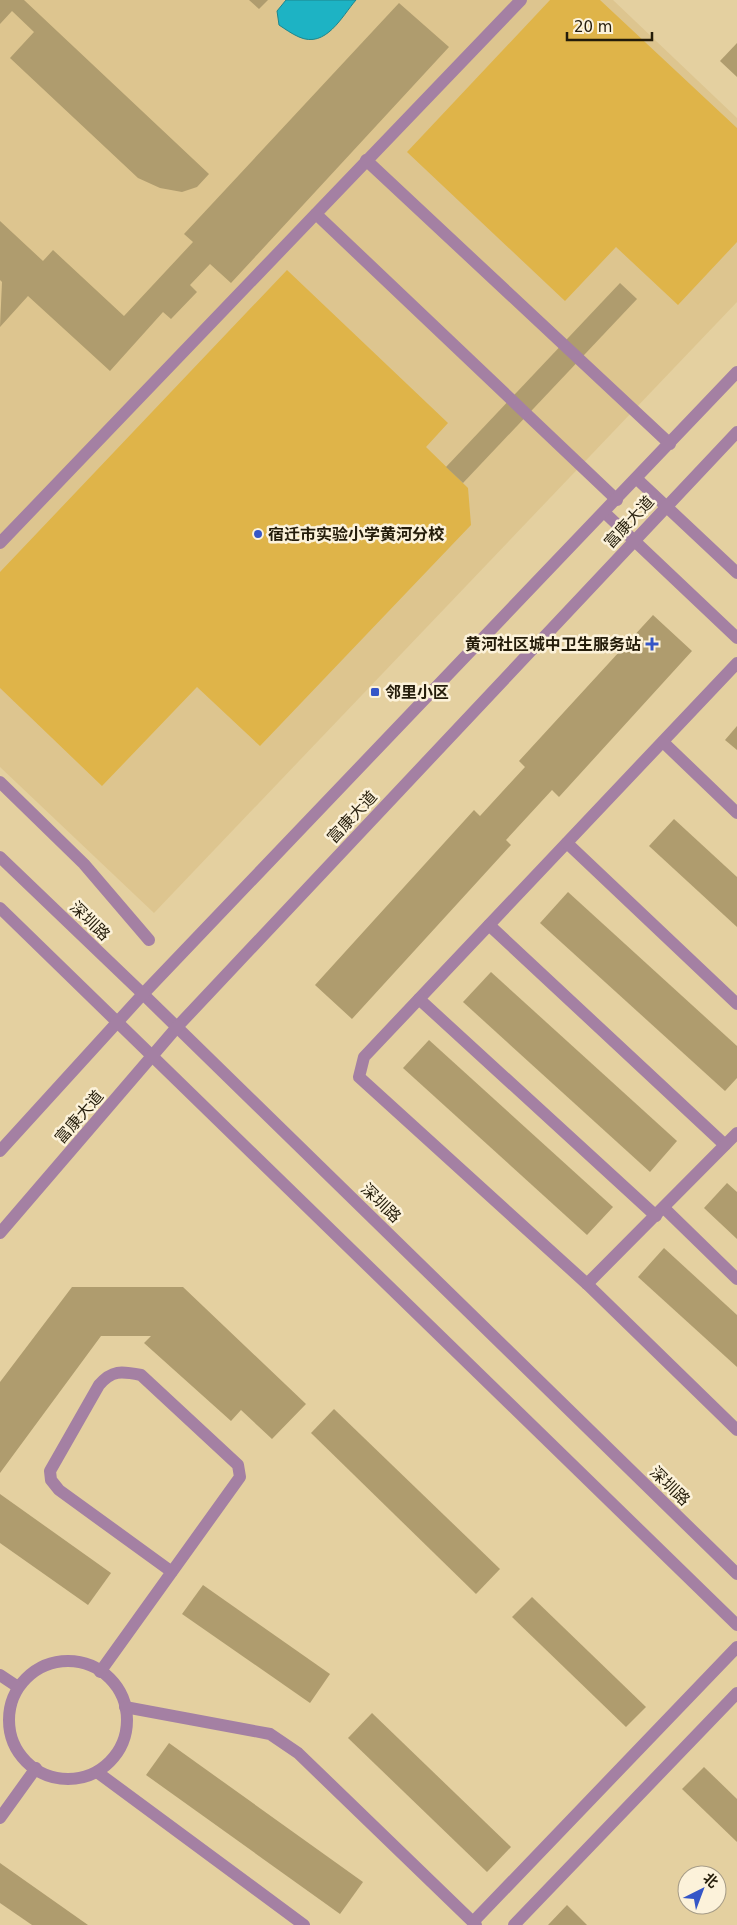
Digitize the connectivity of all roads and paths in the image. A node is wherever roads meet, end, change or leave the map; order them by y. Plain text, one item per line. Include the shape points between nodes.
1 (521, 0) edge
2 (366, 160) junction
3 (316, 214) junction
4 (737, 372) edge
5 (737, 432) edge
6 (670, 444) junction
7 (637, 479) junction
8 (617, 500) junction
9 (666, 507) junction
10 (605, 513) junction
11 (634, 540) junction
12 (0, 543) edge
13 (737, 573) edge
14 (737, 638) edge
15 (737, 663) edge
16 (663, 742) junction
17 (0, 782) edge
18 (737, 813) edge
19 (567, 843) junction
20 (0, 857) edge
21 (0, 908) edge
22 (490, 925) junction
23 (149, 940) dead end
24 (143, 994) junction
25 (418, 1000) junction
26 (737, 1004) edge
27 (117, 1022) junction
28 (177, 1027) junction
29 (152, 1056) junction
30 (733, 1138) edge
31 (0, 1151) edge
32 (660, 1212) junction
33 (0, 1233) edge
34 (737, 1280) edge
35 (588, 1284) junction
36 (737, 1430) edge
37 (172, 1572) junction
38 (737, 1574) edge
39 (737, 1625) edge
40 (737, 1647) edge
41 (100, 1672) junction
42 (0, 1675) edge
43 (18, 1687) junction
44 (737, 1693) edge
45 (126, 1707) junction
46 (36, 1768) junction
47 (97, 1772) junction
48 (0, 1818) edge
49 (475, 1923) edge
50 (304, 1925) edge
51 (514, 1925) edge

1 - 2 street
2 - 3 street
2 - 6 street
3 - 8 street
3 - 12 street
4 - 6 street, 富康大道
5 - 9 street, 富康大道
6 - 7 street, 富康大道
7 - 8 street, 富康大道
7 - 9 street
8 - 10 street, 富康大道
9 - 11 street, 富康大道
9 - 13 street
10 - 11 street
10 - 24 street, 富康大道
11 - 14 street
11 - 28 street, 富康大道
15 - 16 street
16 - 18 street
16 - 19 street
17 - 23 street via 84,864
19 - 22 street
19 - 26 street
20 - 24 street, 深圳路
21 - 27 street
22 - 25 street
22 - 30 street
24 - 27 street, 富康大道
24 - 28 street, 深圳路
25 - 32 street
25 - 35 street via 364,1058 359,1077
27 - 29 street
27 - 31 street, 富康大道
28 - 29 street, 富康大道
28 - 38 street, 深圳路
29 - 33 street, 富康大道
29 - 39 street
30 - 32 street
32 - 34 street
32 - 35 street
35 - 36 street
37 - 37 street via 240,1477 238,1464 140,1375 125,1372 108,1375 99,1385 50,1471 51,1480 59,1490
37 - 41 street
40 - 49 street
41 - 43 street via 90,1665 70,1661 50,1664 32,1673
41 - 45 street via 118,1689
42 - 43 street
43 - 46 street via 10,1706 9,1726 14,1745 26,1762
44 - 51 street
45 - 47 street via 122,1744 112,1760
45 - 49 street via 270,1734 298,1753
46 - 47 street via 60,1779 80,1778
46 - 48 street
47 - 50 street

